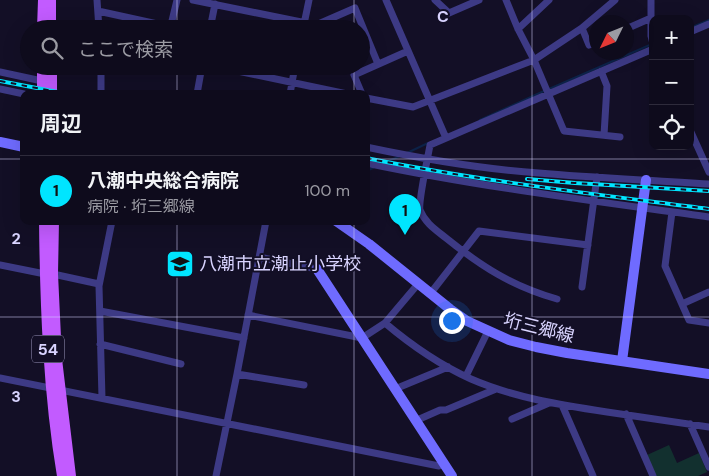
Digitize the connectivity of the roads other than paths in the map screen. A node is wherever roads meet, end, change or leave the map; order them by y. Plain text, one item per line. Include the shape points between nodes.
1 (42, 0) edge
2 (51, 0) edge
3 (97, 0) edge
4 (177, 0) edge
5 (193, 0) edge
6 (309, 0) edge
7 (386, 0) edge
8 (435, 0) edge
9 (479, 0) edge
10 (506, 0) edge
11 (549, 0) edge
12 (615, 0) edge
13 (651, 0) edge
14 (215, 4) junction
15 (98, 12) junction
16 (651, 15) edge
17 (649, 19) edge
18 (42, 20) edge
19 (51, 20) edge
20 (98, 20) edge
21 (134, 20) edge
22 (173, 20) edge
23 (212, 20) edge
24 (279, 20) edge
25 (304, 20) edge
26 (329, 20) edge
27 (359, 20) edge
28 (709, 24) edge
29 (634, 25) edge
30 (582, 28) junction
31 (518, 29) junction
32 (694, 30) edge
33 (589, 43) edge
34 (370, 45) edge
35 (408, 51) junction
36 (649, 51) edge
37 (534, 60) junction
38 (378, 64) junction
39 (370, 67) edge
40 (601, 71) junction
41 (0, 72) edge
42 (42, 75) edge
43 (52, 75) edge
44 (101, 75) edge
45 (200, 75) edge
46 (258, 75) edge
47 (293, 75) edge
48 (354, 75) edge
49 (42, 81) junction
50 (292, 82) junction
51 (0, 89) edge
52 (42, 90) edge
53 (52, 90) edge
54 (101, 90) edge
55 (198, 90) edge
56 (291, 90) edge
57 (329, 90) edge
58 (360, 90) edge
59 (547, 91) junction
60 (20, 93) edge
61 (370, 99) edge
62 (430, 101) junction
63 (444, 135) junction
64 (604, 135) junction
65 (620, 137) dead end
66 (694, 139) edge
67 (0, 142) edge
68 (20, 145) edge
69 (370, 148) edge
70 (427, 160) junction
71 (370, 165) edge
72 (709, 172) edge
73 (425, 175) junction
74 (597, 177) junction
75 (646, 180) junction
76 (709, 184) edge
77 (594, 201) junction
78 (643, 208) junction
79 (672, 212) junction
80 (709, 217) edge
81 (44, 225) edge
82 (54, 225) edge
83 (111, 225) edge
84 (265, 225) edge
85 (342, 225) edge
86 (588, 245) junction
87 (462, 252) junction
88 (259, 258) junction
89 (0, 265) edge
90 (317, 269) joint
91 (49, 274) junction
92 (99, 284) junction
93 (418, 284) junction
94 (582, 287) dead end
95 (709, 292) edge
96 (430, 294) junction
97 (557, 299) dead end
98 (682, 304) junction
99 (100, 311) junction
100 (248, 315) junction
101 (385, 323) junction
102 (709, 323) edge
103 (488, 331) junction
104 (244, 338) junction
105 (362, 338) junction
106 (100, 344) junction
107 (622, 361) junction
108 (181, 364) dead end
109 (448, 367) junction
110 (237, 374) junction
111 (709, 374) edge
112 (466, 376) junction
113 (0, 378) edge
114 (304, 385) dead end
115 (56, 389) junction
116 (395, 389) junction
117 (496, 389) junction
118 (102, 398) junction
119 (550, 402) junction
120 (562, 405) junction
121 (626, 414) junction
122 (512, 419) dead end
123 (415, 420) junction
124 (227, 423) junction
125 (690, 424) junction
126 (709, 427) edge
127 (443, 463) junction
128 (709, 467) edge
129 (62, 476) edge
130 (70, 476) edge
131 (216, 476) edge
132 (452, 476) edge
133 (593, 476) edge
134 (653, 476) edge

1 - 18 main road
2 - 19 main road
3 - 15 street
4 - 22 street
5 - 14 street
6 - 25 street
7 - 35 street
8 - 9 street via 449,13
10 - 31 street
11 - 31 street
12 - 30 street
13 - 16 street
14 - 23 street
14 - 24 street
15 - 20 street
15 - 21 street
17 - 29 street
26 - 27 street via 354,8
28 - 32 street
30 - 33 street
30 - 37 street
31 - 37 street
34 - 38 street
35 - 38 street
35 - 62 street
36 - 40 street
37 - 59 street
37 - 62 street
38 - 39 street
40 - 59 street
40 - 64 street via 607,86
41 - 49 street
42 - 49 main road
43 - 53 main road
44 - 54 street
45 - 55 street
46 - 50 street
47 - 50 street
48 - 58 street
49 - 52 main road
50 - 56 street
50 - 57 street
51 - 60 street
59 - 63 street via 520,107
59 - 64 street via 564,131
61 - 62 street via 413,107
62 - 63 street
63 - 70 street via 430,146
64 - 65 street
66 - 72 street
67 - 68 street
69 - 70 street
70 - 73 street
70 - 74 street via 500,170
71 - 73 street
73 - 77 street
73 - 87 street via 419,208 425,220
74 - 75 street
74 - 77 street
75 - 76 street
75 - 78 street
77 - 78 street
77 - 86 street
78 - 79 street
78 - 107 street
79 - 80 street
79 - 98 street via 665,266
81 - 91 main road, 54
82 - 91 main road, 54
83 - 92 street
84 - 88 street
85 - 93 street, 垳三郷線
86 - 87 street via 479,231
86 - 94 street
87 - 96 street
87 - 97 street via 510,282
88 - 90 street
88 - 100 street
89 - 91 street
90 - 105 street
91 - 92 street
91 - 115 main road, 54 via 57,359
92 - 99 street
93 - 96 street, 垳三郷線
93 - 101 street
95 - 98 street
96 - 103 street, 垳三郷線
98 - 102 street via 689,320
99 - 104 street
99 - 106 street
100 - 104 street
100 - 105 street
101 - 105 street
101 - 109 street
103 - 107 street, 垳三郷線 via 536,348
103 - 112 street
104 - 110 street
105 - 116 street
106 - 108 street
106 - 118 street
107 - 111 street, 垳三郷線
109 - 112 street
109 - 116 street
110 - 114 street
110 - 124 street
112 - 117 street
113 - 115 street
115 - 118 street
115 - 129 main road, 54
115 - 130 main road, 54
116 - 123 street
117 - 119 street
117 - 123 street
118 - 124 street
119 - 120 street
119 - 122 street
120 - 121 street
120 - 133 street
121 - 125 street
121 - 134 street
123 - 127 street
124 - 127 street via 439,466
124 - 131 street
125 - 126 street
125 - 128 street
127 - 132 street

